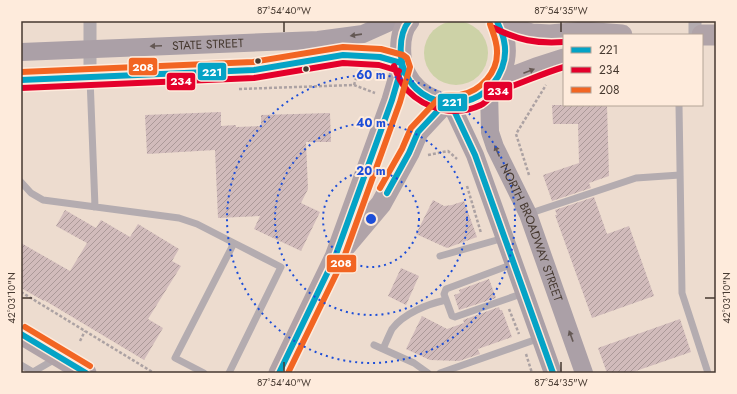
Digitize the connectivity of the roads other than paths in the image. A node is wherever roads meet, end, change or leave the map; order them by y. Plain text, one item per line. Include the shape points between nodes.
1 (90, 21) edge
2 (392, 21) edge
3 (409, 21) edge
4 (498, 21) edge
5 (695, 21) edge
6 (609, 34) edge
7 (695, 34) edge
8 (703, 35) edge
9 (716, 35) edge
10 (90, 49) junction
11 (21, 52) edge
12 (563, 59) edge
13 (402, 65) junction
14 (90, 77) junction
15 (21, 80) edge
16 (492, 87) junction
17 (448, 103) junction
18 (679, 106) edge
19 (680, 175) junction
20 (21, 182) edge
21 (95, 207) junction
22 (528, 214) junction
23 (504, 238) junction
24 (234, 243) junction
25 (440, 256) dead end
26 (336, 257) junction
27 (514, 264) junction
28 (524, 293) junction
29 (446, 300) junction
30 (21, 334) edge
31 (540, 338) junction
32 (374, 344) dead end
33 (383, 349) junction
34 (59, 357) junction
35 (21, 365) edge
36 (86, 373) edge
37 (204, 373) edge
38 (229, 373) edge
39 (279, 373) edge
40 (428, 373) edge
41 (440, 373) edge
42 (553, 373) edge
43 (584, 373) edge
44 (708, 373) edge

1 - 10 street
2 -> 10 street, STATE STREET via 363,34 318,40
3 - 13 main road via 400,43
4 - 6 main road via 532,34
4 - 16 main road via 505,37 506,54 503,70
5 - 7 street
8 - 9 main road
10 - 11 street, STATE STREET
10 - 14 street
16 -> 12 main road
13 - 14 street via 380,57 343,55 254,70
13 - 17 main road via 411,84 426,97
13 - 26 main road
14 - 15 street
14 - 21 lane
16 - 17 main road via 478,98
22 -> 16 street, NORTH BROADWAY STREET via 496,150 490,132
17 - 23 street, NORTH BROADWAY STREET via 475,155
17 - 26 main road via 418,132 381,204
18 - 19 lane
19 - 22 lane via 636,178
19 - 44 lane via 682,293
20 - 21 lane via 31,193 43,200
21 - 24 lane via 179,218
43 -> 22 street, NORTH BROADWAY STREET
23 - 25 lane
23 - 27 street, NORTH BROADWAY STREET
24 - 37 lane via 175,358
24 - 38 lane via 281,266
26 - 39 main road
27 - 28 street, NORTH BROADWAY STREET
27 - 29 lane via 446,289
28 - 29 lane via 455,317 452,316
28 - 31 street, NORTH BROADWAY STREET
29 - 33 lane via 430,303 410,313 393,328
30 - 34 main road
31 - 41 lane
31 - 42 street, NORTH BROADWAY STREET
32 - 33 lane
33 - 40 lane
34 - 35 lane via 33,372
34 - 36 main road

